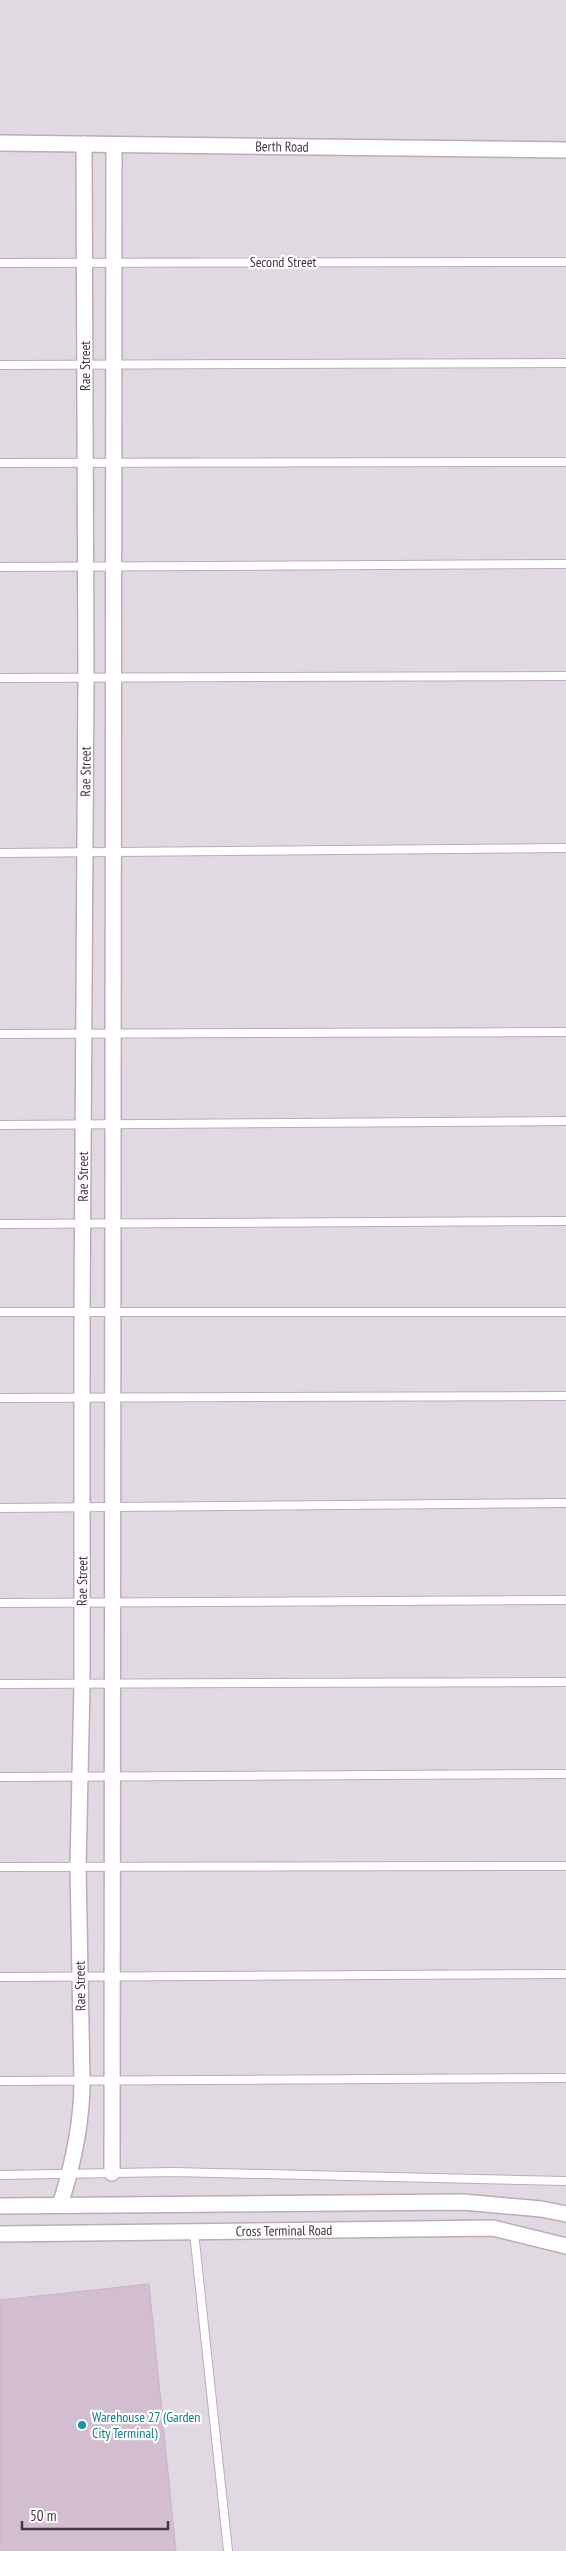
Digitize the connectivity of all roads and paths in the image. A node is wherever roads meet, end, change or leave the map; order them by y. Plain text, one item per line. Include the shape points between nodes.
1 (0, 143) edge
2 (84, 144) junction
3 (114, 145) junction
4 (566, 150) edge
5 (84, 262) junction
6 (113, 262) junction
7 (566, 262) edge
8 (0, 263) edge
9 (566, 363) edge
10 (0, 364) edge
11 (85, 364) junction
12 (114, 364) junction
13 (566, 462) edge
14 (0, 463) edge
15 (85, 463) junction
16 (114, 463) junction
17 (566, 564) edge
18 (113, 566) junction
19 (0, 567) edge
20 (86, 567) junction
21 (566, 676) edge
22 (0, 678) edge
23 (86, 678) junction
24 (113, 678) junction
25 (566, 848) edge
26 (86, 852) junction
27 (113, 852) junction
28 (0, 853) edge
29 (566, 1032) edge
30 (0, 1034) edge
31 (84, 1034) junction
32 (113, 1034) junction
33 (566, 1121) edge
34 (0, 1125) edge
35 (84, 1125) junction
36 (113, 1125) junction
37 (566, 1221) edge
38 (0, 1224) edge
39 (84, 1224) junction
40 (113, 1224) junction
41 (0, 1312) edge
42 (82, 1312) junction
43 (113, 1312) junction
44 (566, 1312) edge
45 (566, 1396) edge
46 (0, 1398) edge
47 (83, 1398) junction
48 (112, 1398) junction
49 (566, 1503) edge
50 (83, 1507) junction
51 (113, 1507) junction
52 (0, 1508) edge
53 (566, 1600) edge
54 (0, 1602) edge
55 (82, 1602) junction
56 (112, 1602) junction
57 (566, 1682) edge
58 (0, 1684) edge
59 (82, 1684) junction
60 (113, 1684) junction
61 (566, 1774) edge
62 (0, 1777) edge
63 (81, 1777) junction
64 (112, 1777) junction
65 (566, 1866) edge
66 (0, 1867) edge
67 (78, 1867) junction
68 (112, 1867) junction
69 (566, 1974) edge
70 (80, 1976) junction
71 (112, 1976) junction
72 (0, 1977) edge
73 (566, 2078) edge
74 (0, 2081) edge
75 (82, 2081) junction
76 (112, 2081) junction
77 (112, 2173) junction
78 (70, 2174) junction
79 (0, 2175) edge
80 (566, 2180) edge
81 (60, 2205) junction
82 (0, 2206) edge
83 (566, 2214) edge
84 (194, 2232) junction
85 (52, 2233) junction
86 (0, 2234) edge
87 (0, 2240) edge
88 (566, 2246) edge
89 (228, 2551) edge

1 - 2 street, Berth Road
2 - 3 street, Berth Road
2 - 5 street, Rae Street
3 - 4 street, Berth Road
3 - 6 street, Rae Street
5 - 6 lane, Second Street
5 - 8 lane, Second Street
5 - 11 street, Rae Street
6 - 7 lane, Second Street
6 - 12 street, Rae Street
9 - 12 lane
10 - 11 lane
11 - 12 lane
11 - 15 street, Rae Street
12 - 16 street, Rae Street
13 - 16 lane
14 - 15 lane
15 - 16 lane
15 - 20 street, Rae Street
16 - 18 street, Rae Street
17 - 18 lane
18 - 20 lane
18 - 24 street, Rae Street
19 - 20 lane
20 - 23 street, Rae Street
21 - 24 lane
22 - 23 lane
23 - 24 lane
23 - 26 street, Rae Street
24 - 27 street, Rae Street
25 - 27 lane
26 - 27 lane
26 - 28 lane
26 - 31 street, Rae Street
27 - 32 street, Rae Street
29 - 32 lane
30 - 31 lane
31 - 32 lane
31 - 35 street, Rae Street
32 - 36 street, Rae Street
33 - 36 lane
34 - 35 lane
35 - 36 lane
35 - 39 street, Rae Street
36 - 40 street, Rae Street
37 - 40 lane
38 - 39 lane
39 - 40 lane
39 - 42 street, Rae Street
40 - 43 street, Rae Street
41 - 42 lane
42 - 43 lane
42 - 47 street, Rae Street
43 - 44 lane
43 - 48 street, Rae Street
45 - 48 lane
46 - 47 lane
47 - 48 lane
47 - 50 street, Rae Street
48 - 51 street, Rae Street
49 - 51 lane
50 - 51 lane
50 - 52 lane
50 - 55 street, Rae Street
51 - 56 street, Rae Street
53 - 56 lane
54 - 55 lane
55 - 56 lane
55 - 59 street, Rae Street
56 - 60 street, Rae Street
57 - 60 lane
58 - 59 lane
59 - 60 lane
59 - 63 street, Rae Street
60 - 64 street, Rae Street
61 - 64 lane
62 - 63 lane
63 - 64 lane
63 - 67 street, Rae Street
64 - 68 street, Rae Street
65 - 68 lane
66 - 67 lane
67 - 68 lane
67 - 70 street, Rae Street
68 - 71 street, Rae Street
69 - 71 lane
70 - 71 lane
70 - 72 lane
70 - 75 street, Rae Street
71 - 76 street, Rae Street
73 - 76 lane
74 - 75 lane
75 - 76 lane
75 - 78 street, Rae Street via 82,2102
76 - 77 street, Rae Street
77 - 78 lane
77 - 80 lane
78 - 79 lane
78 - 81 street, Rae Street
81 - 82 street, Cross Terminal Road
81 - 83 street, Cross Terminal Road via 462,2202
84 - 85 street, Cross Terminal Road
84 - 88 street, Cross Terminal Road via 493,2228
84 - 89 lane
85 - 86 street, Cross Terminal Road
85 - 87 street

